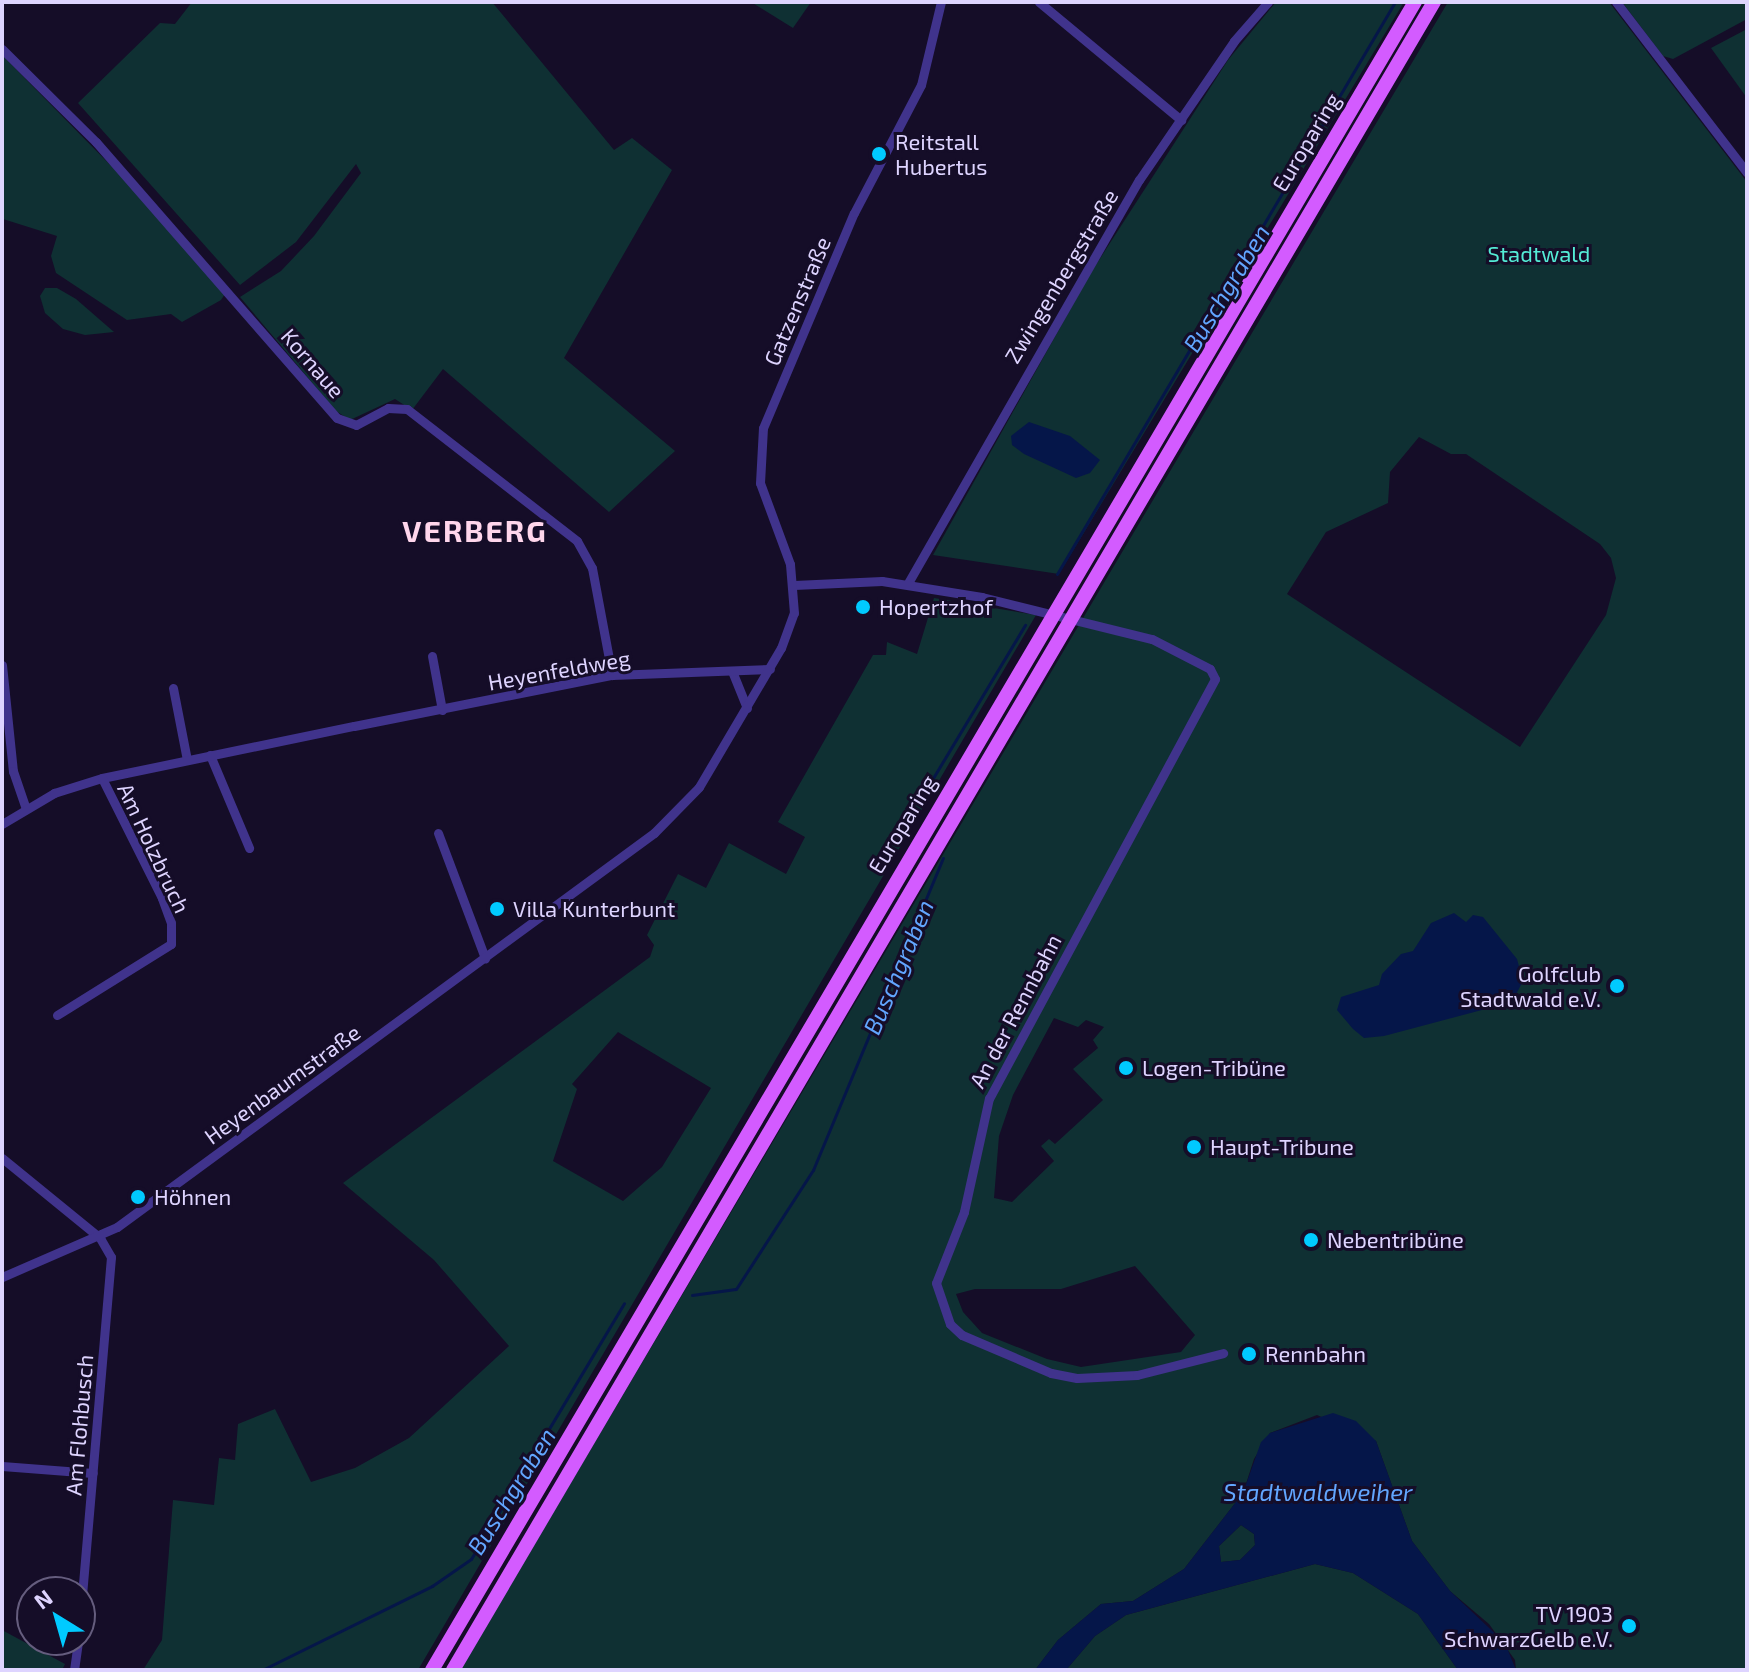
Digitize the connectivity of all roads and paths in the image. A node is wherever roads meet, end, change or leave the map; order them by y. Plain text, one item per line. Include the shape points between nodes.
1 (941, 2) edge
2 (1039, 2) edge
3 (1268, 2) edge
4 (1415, 2) edge
5 (1434, 2) edge
6 (1616, 2) edge
7 (2, 49) edge
8 (1181, 120) junction
9 (1747, 173) edge
10 (908, 583) junction
11 (794, 585) junction
12 (1053, 613) junction
13 (1070, 618) junction
14 (791, 625) joint
15 (432, 656) dead end
16 (2, 665) edge
17 (770, 669) junction
18 (732, 671) junction
19 (612, 675) junction
20 (173, 688) dead end
21 (747, 708) junction
22 (442, 710) junction
23 (210, 755) junction
24 (187, 760) junction
25 (102, 778) junction
26 (26, 809) junction
27 (2, 824) edge
28 (438, 833) dead end
29 (249, 848) dead end
30 (485, 958) junction
31 (57, 1015) dead end
32 (2, 1158) edge
33 (100, 1238) junction
34 (2, 1277) edge
35 (1223, 1353) dead end
36 (2, 1466) edge
37 (93, 1473) junction
38 (84, 1576) edge
39 (432, 1670) edge
40 (453, 1670) edge

1 - 11 street, Gatzenstraße via 921,85 854,213 763,428 760,483
2 - 8 street
3 - 8 street, Zwingenbergstraße via 1234,41
4 - 12 main road, Europaring
5 - 13 main road, Europaring
6 - 9 street
7 - 19 street, Kornaue via 96,142 337,418 356,425 388,408 407,409 577,541 592,568
8 - 10 street, Zwingenbergstraße via 1013,392
10 - 11 street
10 - 12 street
11 - 14 street, Gatzenstraße
12 - 13 street, An der Rennbahn
12 - 39 main road, Europaring
13 - 35 street, An der Rennbahn via 1173,647 1202,663 1215,679 989,1098 964,1212 936,1283 950,1324 962,1335 1051,1373 1077,1378 1137,1375
13 - 40 main road, Europaring
14 - 17 street, Heyenbaumstraße
15 - 22 street
16 - 26 street via 13,771
17 - 18 street, Heyenfeldweg
17 - 21 street, Heyenbaumstraße
18 - 19 street, Heyenfeldweg
18 - 21 street
19 - 22 street, Heyenfeldweg
20 - 24 street
21 - 30 street, Heyenbaumstraße via 708,773 673,817
22 - 23 street, Heyenfeldweg
23 - 24 street, Heyenfeldweg
23 - 29 street
24 - 25 street, Heyenfeldweg
25 - 26 street, Heyenfeldweg via 54,793
25 - 31 street, Am Holzbruch via 162,898 171,923 171,944
26 - 27 street, Heyenfeldweg
28 - 30 street
30 - 33 street, Heyenbaumstraße
32 - 33 street
33 - 34 street, Heyenbaumstraße
33 - 37 street, Am Flohbusch via 112,1267
36 - 37 street
37 - 38 street, Am Flohbusch

